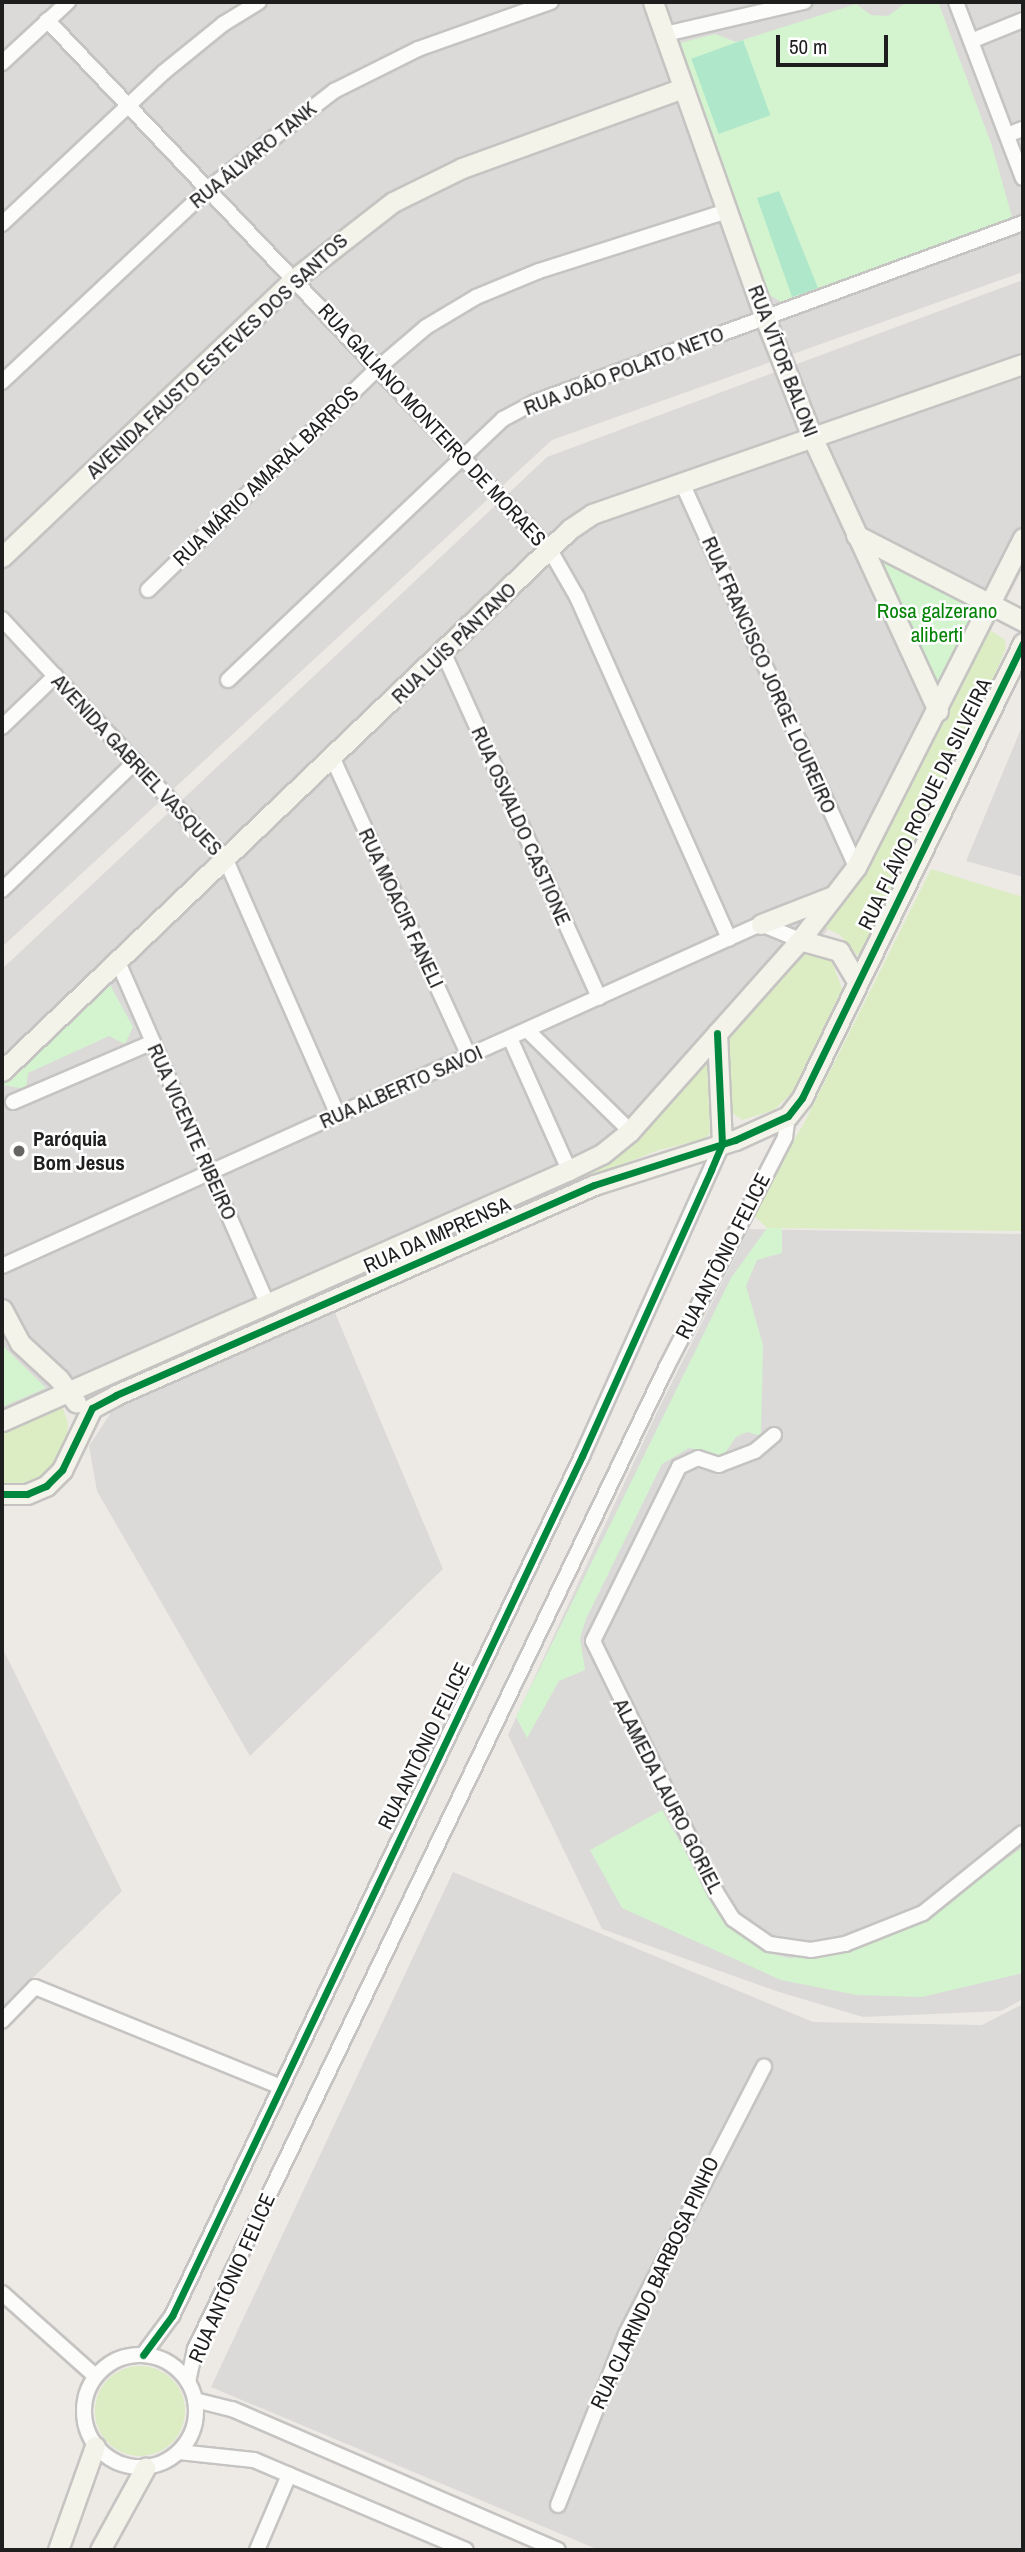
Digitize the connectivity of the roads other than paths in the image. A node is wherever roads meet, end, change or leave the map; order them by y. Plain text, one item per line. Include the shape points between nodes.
1 (68, 2) edge
2 (259, 2) edge
3 (551, 2) edge
4 (653, 2) edge
5 (804, 2) edge
6 (956, 2) edge
7 (47, 20) junction
8 (1023, 20) edge
9 (664, 34) junction
10 (971, 41) junction
11 (2, 63) edge
12 (683, 88) junction
13 (128, 105) junction
14 (1023, 129) edge
15 (1007, 135) junction
16 (1023, 178) edge
17 (208, 189) junction
18 (727, 211) junction
19 (1023, 223) edge
20 (2, 224) edge
21 (294, 279) junction
22 (765, 318) junction
23 (1023, 364) edge
24 (378, 368) junction
25 (1002, 373) junction
26 (1023, 373) edge
27 (2, 382) edge
28 (813, 439) junction
29 (462, 457) junction
30 (682, 483) junction
31 (856, 535) junction
32 (1023, 538) edge
33 (550, 550) junction
34 (2, 556) edge
35 (148, 590) dead end
36 (990, 605) junction
37 (2, 619) edge
38 (1023, 621) edge
39 (1023, 643) edge
40 (444, 654) junction
41 (55, 676) junction
42 (228, 680) dead end
43 (937, 712) junction
44 (2, 727) edge
45 (333, 759) junction
46 (135, 762) junction
47 (226, 860) junction
48 (856, 867) junction
49 (2, 890) edge
50 (834, 896) junction
51 (761, 924) junction
52 (729, 939) junction
53 (800, 940) junction
54 (118, 962) junction
55 (857, 981) junction
56 (599, 998) junction
57 (527, 1030) junction
58 (717, 1033) junction
59 (510, 1038) junction
60 (153, 1042) junction
61 (469, 1056) junction
62 (2, 1071) edge
63 (13, 1102) dead end
64 (338, 1115) junction
65 (788, 1116) junction
66 (630, 1131) junction
67 (722, 1144) junction
68 (569, 1170) junction
69 (210, 1173) junction
70 (2, 1266) edge
71 (267, 1303) junction
72 (2, 1309) edge
73 (70, 1392) junction
74 (2, 1421) edge
75 (83, 1422) junction
76 (774, 1435) dead end
77 (2, 1494) edge
78 (1022, 1833) edge
79 (2, 2021) edge
80 (764, 2067) dead end
81 (279, 2086) junction
82 (2, 2293) edge
83 (143, 2355) junction
84 (95, 2376) junction
85 (188, 2382) junction
86 (195, 2400) junction
87 (94, 2446) junction
88 (179, 2452) junction
89 (145, 2468) junction
90 (289, 2475) junction
91 (558, 2505) dead end
92 (58, 2550) edge
93 (100, 2550) edge
94 (257, 2550) edge
95 (466, 2550) edge
96 (558, 2550) edge

1 - 7 street
2 - 13 street via 223,24
3 - 17 street, RUA ÁLVARO TANK via 418,49 334,91
4 - 9 street, RUA VÍTOR BALONI
5 - 9 street
6 - 10 street
7 - 11 street
7 - 13 street, RUA GALIANO MONTEIRO DE MORAES
8 - 10 street
9 - 12 street, RUA VÍTOR BALONI
10 - 15 street
12 - 18 street, RUA VÍTOR BALONI
12 - 21 street, AVENIDA FAUSTO ESTEVES DOS SANTOS via 462,168 393,202
13 - 17 street, RUA GALIANO MONTEIRO DE MORAES
13 - 20 street
14 - 15 street
15 - 16 street
17 - 21 street, RUA GALIANO MONTEIRO DE MORAES
17 - 27 street, RUA ÁLVARO TANK
18 - 22 street, RUA VÍTOR BALONI
18 - 24 street, RUA MÁRIO AMARAL BARROS via 539,271 476,297 426,327
19 - 22 street, RUA JOÃO POLATO NETO
21 - 24 street, RUA GALIANO MONTEIRO DE MORAES
21 - 34 street, AVENIDA FAUSTO ESTEVES DOS SANTOS
22 - 28 street, RUA VÍTOR BALONI
22 - 29 street, RUA JOÃO POLATO NETO via 535,402 503,419
23 - 25 street, RUA LUÍS PÂNTANO
24 - 29 street, RUA GALIANO MONTEIRO DE MORAES
24 - 35 street, RUA MÁRIO AMARAL BARROS
25 - 26 street, RUA LUÍS PÂNTANO
25 - 28 street, RUA LUÍS PÂNTANO
28 - 30 street, RUA LUÍS PÂNTANO
28 - 31 street, RUA VÍTOR BALONI
29 - 33 street, RUA GALIANO MONTEIRO DE MORAES
29 - 42 street, RUA JOÃO POLATO NETO
30 - 33 street, RUA LUÍS PÂNTANO via 592,514
30 - 48 street, RUA FRANCISCO JORGE LOUREIRO
31 - 36 street
31 - 43 street, RUA VÍTOR BALONI
32 - 36 street, RUA FLÁVIO ROQUE DA SILVEIRA
33 - 40 street, RUA LUÍS PÂNTANO
33 - 52 street, RUA GALIANO MONTEIRO DE MORAES via 577,597
36 - 38 street
36 - 43 street, RUA FLÁVIO ROQUE DA SILVEIRA
37 - 41 street, AVENIDA GABRIEL VASQUES
39 - 55 street, RUA FLÁVIO ROQUE DA SILVEIRA
40 - 45 street, RUA LUÍS PÂNTANO
40 - 56 street, RUA OSVALDO CASTIONE
41 - 44 street
41 - 46 street, AVENIDA GABRIEL VASQUES
43 - 48 street, RUA FLÁVIO ROQUE DA SILVEIRA
45 - 47 street, RUA LUÍS PÂNTANO
45 - 61 street, RUA MOACIR FANELI
46 - 47 street, AVENIDA GABRIEL VASQUES
46 - 49 street
47 - 54 street, RUA LUÍS PÂNTANO
47 - 64 street, AVENIDA GABRIEL VASQUES
48 - 50 street, RUA FLÁVIO ROQUE DA SILVEIRA
50 - 51 street
50 - 53 street, RUA FLÁVIO ROQUE DA SILVEIRA
51 - 52 street, RUA ALBERTO SAVOI
51 - 53 street
52 - 56 street, RUA ALBERTO SAVOI
53 - 55 street via 839,951
53 - 58 street, RUA DA IMPRENSA
54 - 60 street, RUA VICENTE RIBEIRO
54 - 62 street, RUA LUÍS PÂNTANO
55 - 65 street via 802,1098
56 - 57 street, RUA ALBERTO SAVOI
57 - 59 street, RUA ALBERTO SAVOI
57 - 66 street
58 - 66 street, RUA DA IMPRENSA
58 - 67 street
59 - 61 street, RUA ALBERTO SAVOI
59 - 68 street
60 - 63 street
60 - 69 street, RUA VICENTE RIBEIRO
61 - 64 street, RUA ALBERTO SAVOI
64 - 69 street, RUA ALBERTO SAVOI
65 - 67 street, RUA DA IMPRENSA
65 - 85 street, RUA ANTÔNIO FELICE via 785,1137 666,1368 195,2349
66 - 68 street, RUA DA IMPRENSA via 602,1154
67 - 75 street, RUA DA IMPRENSA via 640,1167 582,1190 116,1395 92,1408
67 - 81 street, RUA ANTÔNIO FELICE via 582,1456
68 - 71 street, RUA DA IMPRENSA
69 - 70 street, RUA ALBERTO SAVOI
69 - 71 street, RUA VICENTE RIBEIRO
71 - 73 street, RUA DA IMPRENSA
72 - 73 street via 20,1343
73 - 74 street, RUA DA IMPRENSA
73 - 75 street
75 - 77 street, RUA DA IMPRENSA via 74,1450 46,1486 27,1494
76 - 78 street, ALAMEDA LAURO GORIEL via 755,1451 719,1465 698,1458 679,1467 593,1641 716,1892 733,1919 769,1944 789,1950 834,1946 880,1933 923,1913
79 - 81 street via 35,1987
80 - 91 street, RUA CLARINDO BARBOSA PINHO via 626,2334
81 - 83 street, RUA ANTÔNIO FELICE via 172,2316
82 - 84 street
83 - 84 street via 116,2360
83 - 85 street via 161,2358
84 - 87 street via 83,2410
85 - 86 street
86 - 88 street via 196,2419
86 - 96 street via 232,2409
87 - 89 street via 126,2467
87 - 92 street
88 - 89 street
88 - 90 street via 254,2460
89 - 93 street
90 - 94 street
90 - 95 street

